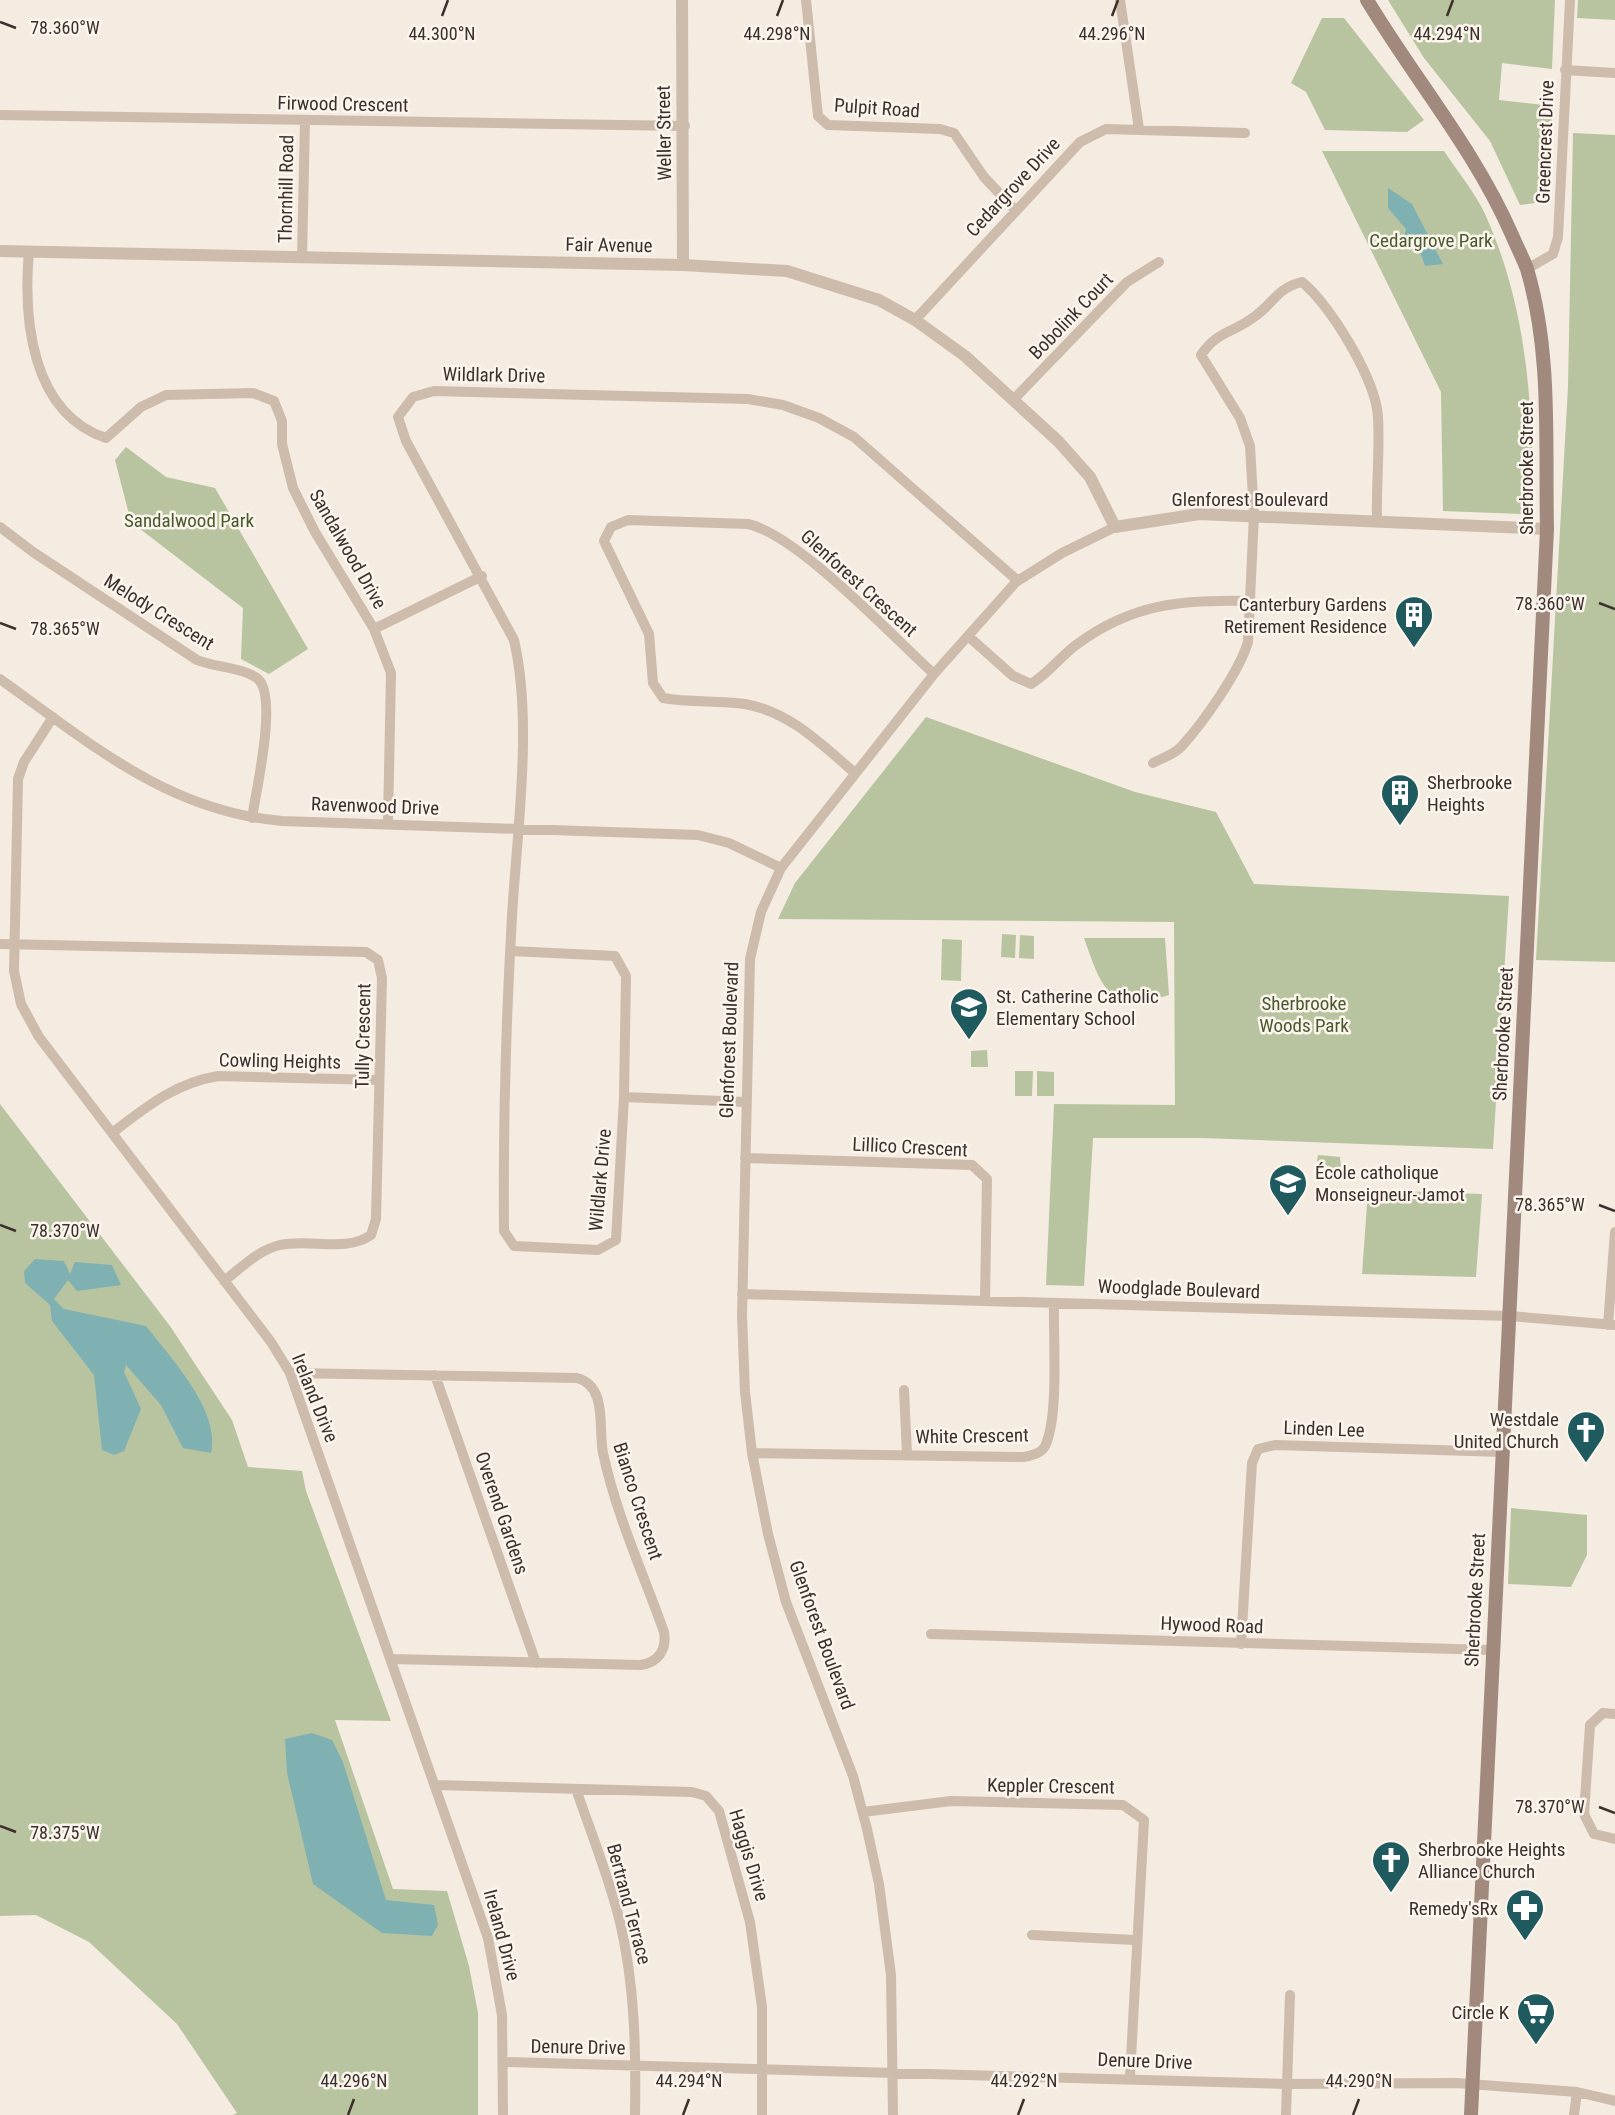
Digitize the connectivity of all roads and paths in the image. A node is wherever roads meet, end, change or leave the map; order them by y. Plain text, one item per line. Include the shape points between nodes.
1 (682, 0) edge
2 (806, 0) edge
3 (1120, 0) edge
4 (1367, 0) edge
5 (1570, 0) edge
6 (1565, 70) junction
7 (1615, 73) edge
8 (0, 115) edge
9 (305, 121) junction
10 (685, 127) junction
11 (1139, 129) junction
12 (1245, 133) dead end
13 (1015, 210) junction
14 (0, 251) edge
15 (29, 251) junction
16 (302, 257) junction
17 (1159, 262) dead end
18 (683, 265) junction
19 (1527, 269) junction
20 (915, 320) junction
21 (1013, 400) junction
22 (1254, 515) junction
23 (1377, 520) junction
24 (0, 527) edge
25 (1115, 527) junction
26 (1547, 529) junction
27 (482, 576) junction
28 (1018, 581) junction
29 (1249, 601) junction
30 (374, 629) junction
31 (968, 636) junction
32 (934, 674) junction
33 (0, 679) edge
34 (53, 717) junction
35 (1153, 763) dead end
36 (855, 773) junction
37 (252, 818) junction
38 (388, 822) junction
39 (519, 831) junction
40 (781, 868) junction
41 (0, 944) edge
42 (13, 944) junction
43 (511, 951) junction
44 (379, 1080) junction
45 (624, 1097) junction
46 (747, 1102) junction
47 (112, 1133) junction
48 (745, 1158) junction
49 (1615, 1232) edge
50 (224, 1281) junction
51 (743, 1294) junction
52 (985, 1301) junction
53 (1054, 1303) junction
54 (1510, 1317) junction
55 (1611, 1325) edge
56 (290, 1373) junction
57 (435, 1375) junction
58 (904, 1390) dead end
59 (1503, 1452) junction
60 (752, 1453) junction
61 (906, 1454) junction
62 (931, 1634) dead end
63 (1241, 1644) junction
64 (1491, 1650) junction
65 (391, 1659) junction
66 (536, 1663) junction
67 (1615, 1714) edge
68 (435, 1786) junction
69 (576, 1789) junction
70 (863, 1812) junction
71 (1615, 1839) edge
72 (1032, 1935) dead end
73 (1135, 1940) junction
74 (1290, 1995) dead end
75 (504, 2062) junction
76 (636, 2066) junction
77 (763, 2069) junction
78 (893, 2074) junction
79 (1130, 2077) junction
80 (1287, 2084) junction
81 (1473, 2085) junction
82 (1577, 2092) junction
83 (1615, 2101) edge
84 (503, 2115) edge
85 (635, 2115) edge
86 (762, 2115) edge
87 (893, 2115) edge
88 (1286, 2115) edge
89 (1471, 2115) edge
90 (1574, 2115) edge

1 - 10 street, Weller Street
2 - 13 street, Pulpit Road via 818,116 828,125 954,133 984,177
3 - 11 street
4 - 19 main road, Sherbrooke Street via 1468,149
5 - 6 street, Greencrest Drive
6 - 7 street
6 - 19 street, Greencrest Drive via 1558,237 1553,254
8 - 9 street, Firwood Crescent
9 - 10 street, Firwood Crescent
9 - 16 street, Thornhill Road
10 - 18 street, Weller Street
11 - 12 street, Cedargrove Drive
11 - 13 street, Cedargrove Drive via 1106,129 1080,142
13 - 20 street, Cedargrove Drive
14 - 15 street, Fair Avenue
15 - 16 street, Fair Avenue
15 - 30 street, Sandalwood Drive via 29,331 44,377 63,410 83,430 106,438 141,407 166,394 253,393 274,401 282,421 282,444 293,488
16 - 18 street, Fair Avenue
17 - 21 street, Bobolink Court via 1127,282
18 - 20 street, Fair Avenue via 787,271 879,300
19 - 26 main road, Sherbrooke Street via 1545,394
20 - 21 street, Fair Avenue via 965,356
21 - 25 street, Fair Avenue via 1090,477
22 - 23 street, Glenforest Boulevard
22 - 23 street via 1250,446 1240,418 1201,355 1212,339 1254,318 1286,286 1302,282 1318,295 1343,337 1366,378 1378,414
22 - 25 street, Glenforest Boulevard via 1183,515
22 - 29 street
23 - 26 street, Glenforest Boulevard
24 - 37 street, Melody Crescent via 197,660 246,672 262,683 267,697 266,721
25 - 28 street, Glenforest Boulevard via 1062,552
26 - 54 main road, Sherbrooke Street
27 - 28 street, Wildlark Drive via 402,429 398,417 413,397 434,391 748,399 783,405 854,437
27 - 30 street
27 - 39 street, Wildlark Drive via 514,640 522,671
28 - 31 street, Glenforest Boulevard
29 - 31 street via 1196,599 1135,611 1073,647 1049,673 1031,684 1013,676
29 - 35 street via 1243,658 1180,749
30 - 38 street, Sandalwood Drive via 391,673
31 - 32 street, Glenforest Boulevard
32 - 36 street, Glenforest Boulevard
32 - 36 street, Glenforest Crescent via 796,548 765,528 628,520 611,527 604,541 649,634 653,683 663,698 744,704 773,711 801,727
33 - 34 street, Ravenwood Drive
34 - 37 street, Ravenwood Drive via 159,788
34 - 42 street, Ireland Drive via 18,779
36 - 40 street, Glenforest Boulevard
37 - 38 street, Ravenwood Drive
38 - 39 street, Ravenwood Drive
39 - 40 street, Ravenwood Drive via 698,835 729,843
39 - 43 street, Wildlark Drive
40 - 46 street, Glenforest Boulevard via 761,912 750,959
41 - 42 street
42 - 44 street, Tully Crescent via 373,954 379,960 382,978
42 - 47 street, Ireland Drive via 16,985 28,1020
43 - 45 street, Wildlark Drive via 615,956 626,976
43 - 45 street, Wildlark Drive via 504,1231 514,1246 598,1250 615,1240
44 - 47 street, Cowling Heights via 197,1079 164,1094
44 - 50 street, Tully Crescent via 376,1219 371,1235 355,1244 276,1246
45 - 46 street
46 - 48 street, Glenforest Boulevard
47 - 50 street, Ireland Drive
48 - 51 street, Glenforest Boulevard
48 - 52 street, Lillico Crescent via 972,1165 987,1180
49 - 55 street
50 - 56 street, Ireland Drive
51 - 52 street, Woodglade Boulevard
51 - 60 street, Glenforest Boulevard
52 - 53 street, Woodglade Boulevard
53 - 54 street, Woodglade Boulevard
53 - 61 street, White Crescent via 1052,1420 1046,1446 1036,1455 1024,1457
54 - 55 street, Woodglade Boulevard
54 - 59 main road, Sherbrooke Street
56 - 57 street, Bianco Crescent
56 - 65 street, Ireland Drive
57 - 66 street, Overend Gardens
57 - 66 street, Bianco Crescent via 577,1378 591,1385 597,1395 605,1463 664,1632 664,1646 655,1660 640,1665
58 - 61 street
59 - 63 street, Linden Lee via 1275,1445 1258,1449 1251,1471
59 - 64 main road, Sherbrooke Street
60 - 61 street, White Crescent
60 - 70 street, Glenforest Boulevard via 786,1602
62 - 63 street, Hywood Road
63 - 64 street, Hywood Road
64 - 81 main road, Sherbrooke Street
65 - 66 street, Bianco Crescent
65 - 68 street, Ireland Drive
67 - 71 street via 1603,1713 1590,1725 1584,1814 1594,1834
68 - 69 street, Haggis Drive
68 - 75 street, Ireland Drive via 488,1938 500,1998
69 - 76 street, Bertrand Terrace via 623,1936 634,2004
69 - 77 street, Haggis Drive via 692,1792 706,1796 716,1806 739,1873 753,1939 762,2007
70 - 73 street, Keppler Crescent via 951,1801 1132,1808 1144,1820
70 - 78 street, Glenforest Boulevard via 885,1920
72 - 73 street
73 - 79 street, Keppler Crescent
74 - 80 street
75 - 76 street, Denure Drive
75 - 84 street, Ireland Drive
76 - 77 street, Denure Drive
76 - 85 street, Bertrand Terrace
77 - 78 street, Denure Drive
77 - 86 street, Haggis Drive
78 - 79 street, Denure Drive
78 - 87 street, Glenforest Boulevard
79 - 80 street, Denure Drive
80 - 81 street, Denure Drive
80 - 88 street
81 - 82 street, Denure Drive
81 - 89 main road, Sherbrooke Street
82 - 83 street, Denure Drive
82 - 90 street

